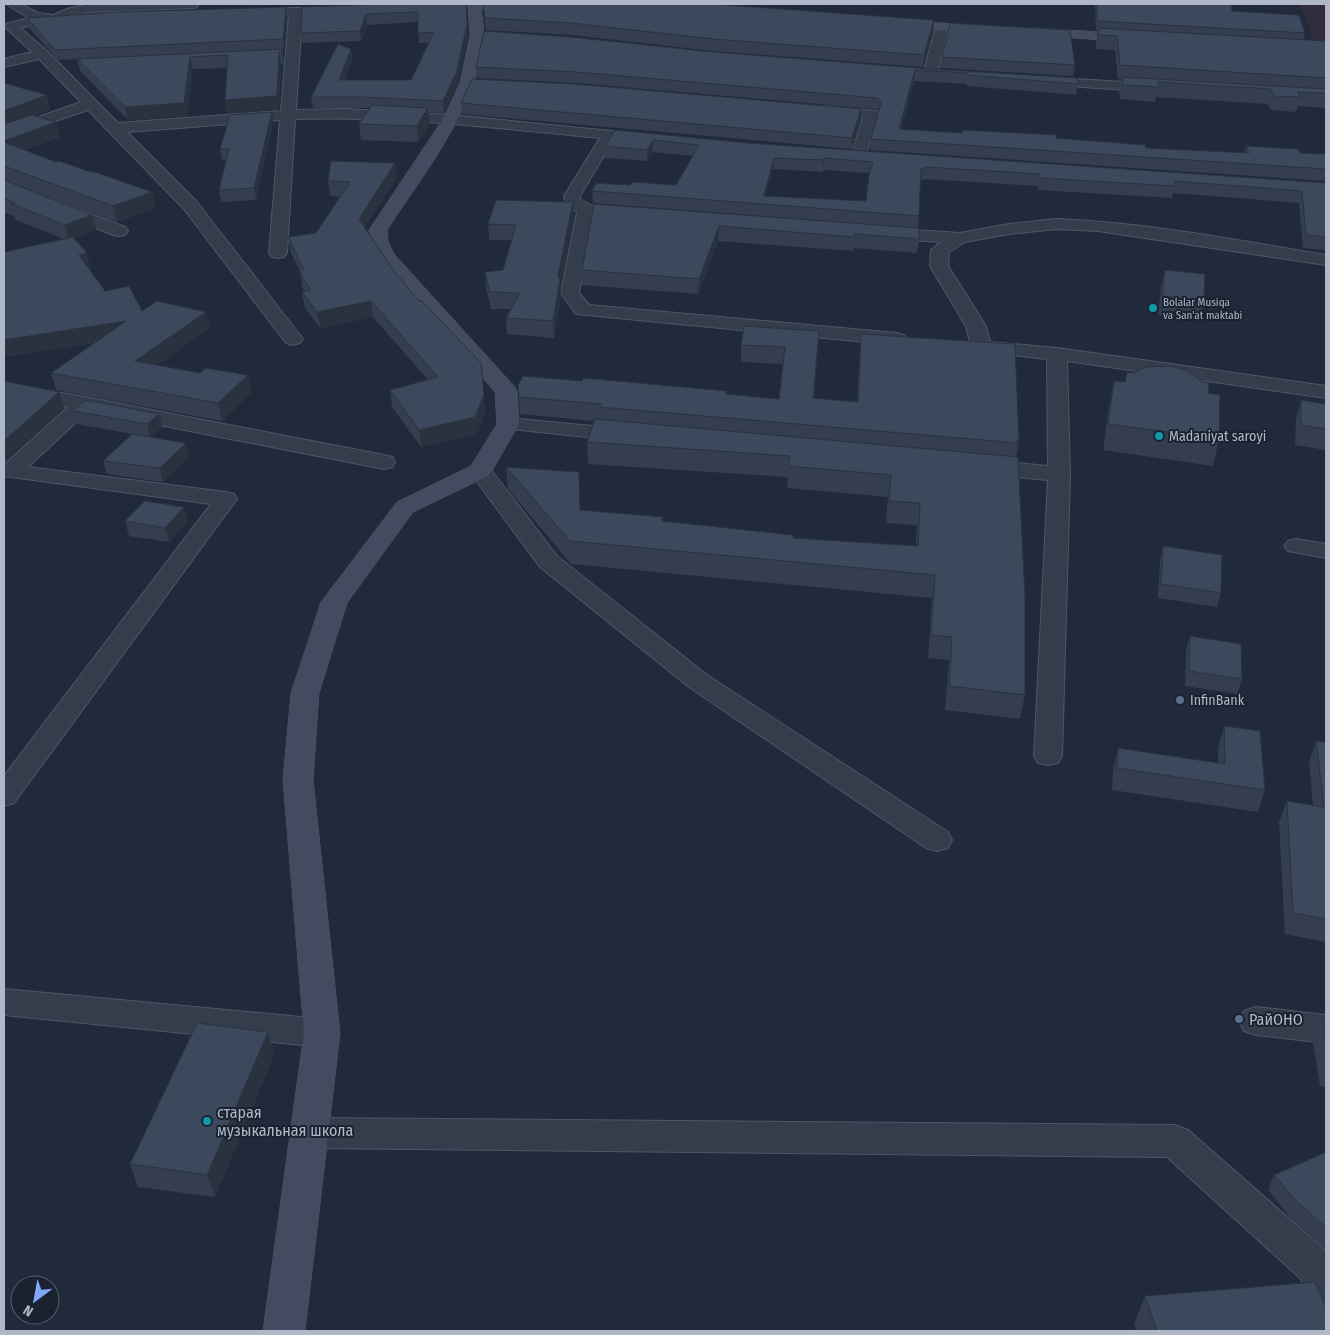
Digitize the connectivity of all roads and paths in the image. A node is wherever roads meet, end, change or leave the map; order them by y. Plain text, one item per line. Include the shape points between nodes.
1 (12, 4) edge
2 (498, 4) edge
3 (468, 5) edge
4 (196, 9) edge
5 (352, 9) edge
6 (296, 11) junction
7 (239, 13) edge
8 (48, 19) junction
9 (882, 23) edge
10 (8, 25) edge
11 (942, 27) junction
12 (1001, 30) edge
13 (1021, 32) edge
14 (1149, 39) edge
15 (42, 54) junction
16 (4, 63) edge
17 (72, 65) dead end
18 (53, 66) junction
19 (930, 74) edge
20 (1028, 80) edge
21 (1167, 89) edge
22 (90, 104) junction
23 (812, 109) edge
24 (289, 114) junction
25 (451, 119) junction
26 (114, 128) junction
27 (4, 134) edge
28 (609, 134) junction
29 (659, 139) edge
30 (841, 154) edge
31 (859, 155) junction
32 (878, 157) edge
33 (4, 186) edge
34 (586, 210) junction
35 (615, 212) edge
36 (119, 231) dead end
37 (870, 232) edge
38 (960, 238) junction
39 (278, 253) dead end
40 (1326, 260) edge
41 (293, 340) dead end
42 (912, 340) edge
43 (961, 345) edge
44 (981, 347) junction
45 (1057, 354) junction
46 (4, 389) edge
47 (1326, 392) edge
48 (85, 403) junction
49 (508, 424) junction
50 (646, 437) edge
51 (384, 462) dead end
52 (961, 465) edge
53 (480, 471) junction
54 (1059, 474) junction
55 (1296, 546) dead end
56 (1326, 551) edge
57 (1048, 756) dead end
58 (4, 796) edge
59 (938, 840) dead end
60 (4, 1002) edge
61 (1256, 1021) dead end
62 (1326, 1029) edge
63 (322, 1033) junction
64 (310, 1133) junction
65 (1326, 1291) edge
66 (284, 1331) edge

1 - 8 street via 32,16
2 - 3 street
3 - 25 street via 482,36 472,84
4 - 8 street
5 - 6 street
6 - 7 street
6 - 24 street via 289,55
8 - 10 street
9 - 11 street
10 - 15 street
11 - 12 street
11 - 19 street
13 - 14 street
15 - 16 street
15 - 18 street
17 - 18 street
18 - 22 street
20 - 21 street
22 - 26 street
22 - 27 street
23 - 31 street via 871,114
24 - 25 street via 346,113
24 - 26 street
24 - 39 street
25 - 28 street
25 - 49 street via 378,230 379,241 386,256 506,391
26 - 41 street via 190,205
28 - 29 street
28 - 34 street via 572,196 572,201
30 - 31 street
31 - 32 street
33 - 36 street
34 - 35 street
34 - 42 street via 570,293 583,310
37 - 38 street
38 - 40 street via 1057,224 1098,226
38 - 44 street via 940,250 939,266 976,326
43 - 44 street
44 - 45 street
45 - 47 street
45 - 54 street
46 - 48 street
48 - 51 street
48 - 58 street via 10,471 226,499
49 - 50 street
49 - 53 street
52 - 54 street
53 - 59 street via 549,562 698,681
53 - 63 street via 405,507 334,602 305,693 298,780
54 - 57 street
55 - 56 street
60 - 63 street
61 - 62 street
63 - 64 street
64 - 65 street via 1175,1141 1314,1265
64 - 66 street

